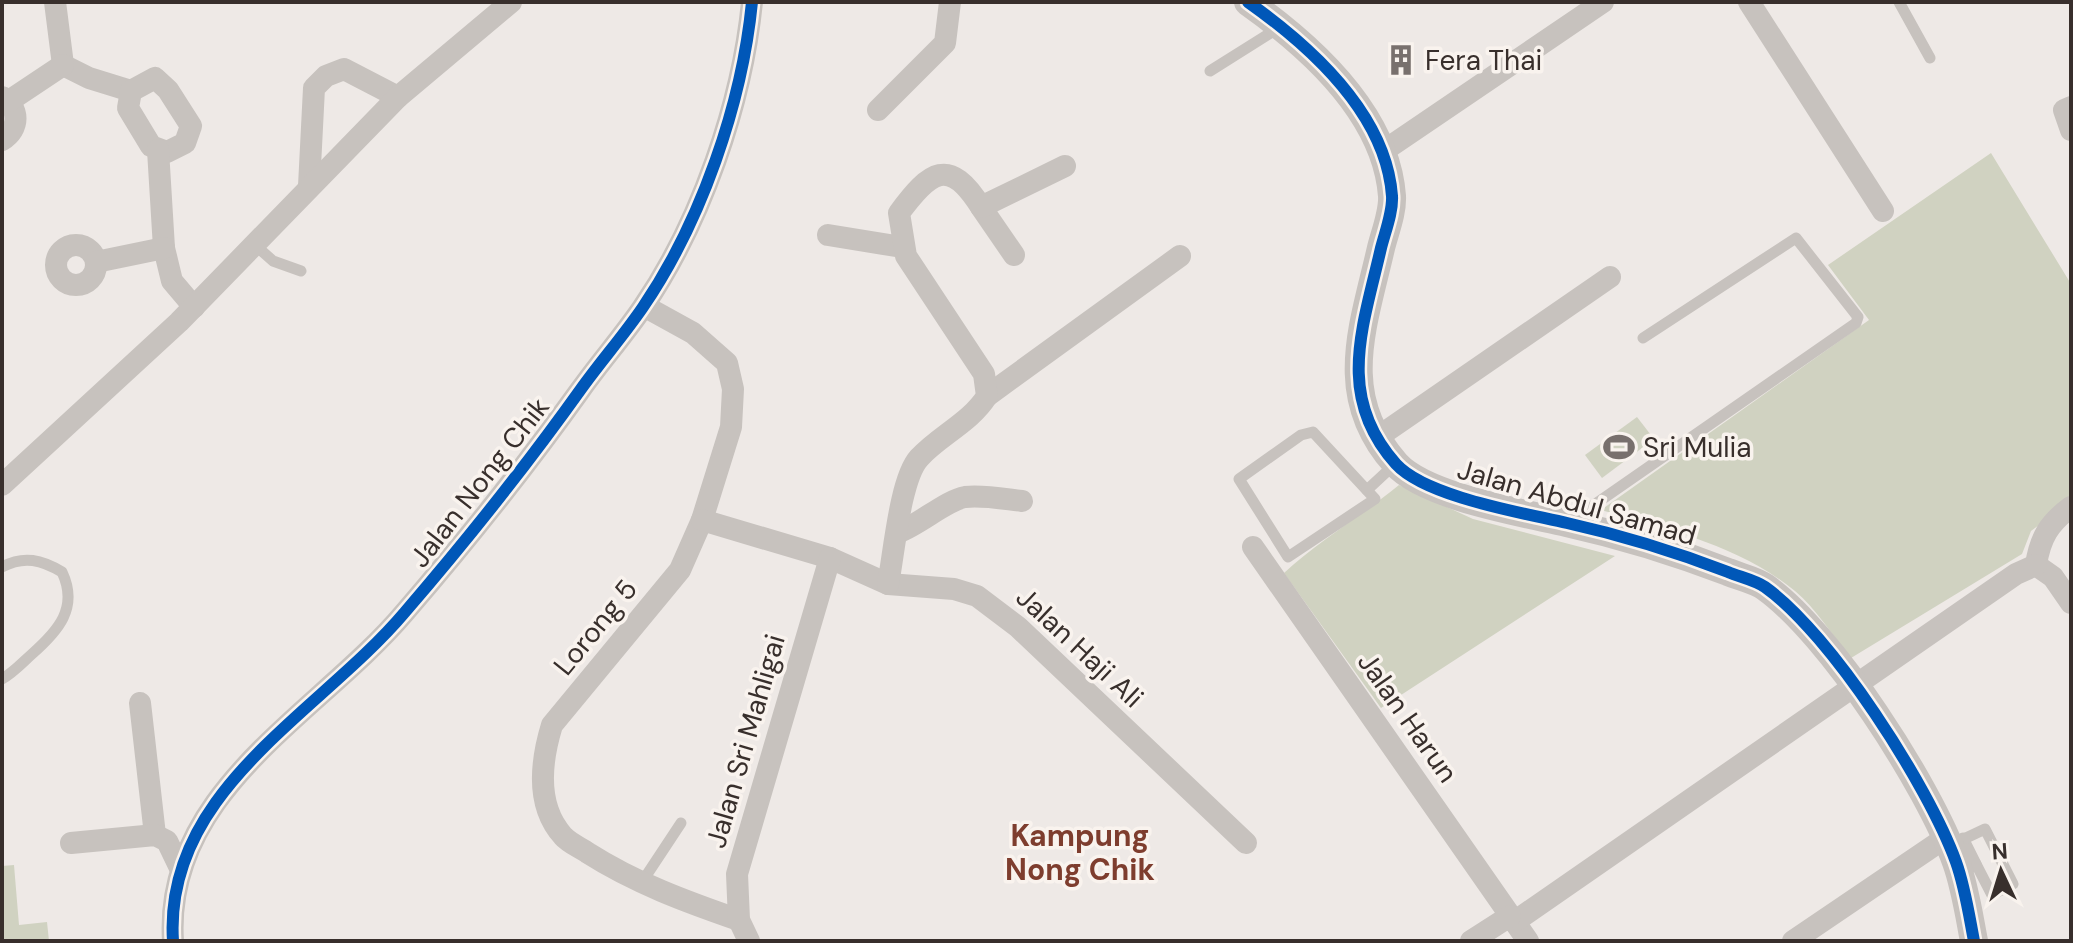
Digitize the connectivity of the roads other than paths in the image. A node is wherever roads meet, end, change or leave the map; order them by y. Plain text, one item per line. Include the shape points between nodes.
1 (55, 2) edge
2 (511, 2) edge
3 (752, 2) edge
4 (950, 2) edge
5 (1248, 2) edge
6 (1603, 2) edge
7 (1749, 2) edge
8 (1899, 2) edge
9 (1282, 26) junction
10 (1930, 58) dead end
11 (63, 65) junction
12 (1210, 71) dead end
13 (131, 91) junction
14 (398, 97) junction
15 (5, 99) edge
16 (2071, 107) edge
17 (878, 110) dead end
18 (2071, 130) edge
19 (2, 140) edge
20 (158, 150) junction
21 (1382, 152) junction
22 (1065, 166) dead end
23 (309, 186) junction
24 (981, 207) junction
25 (1883, 211) dead end
26 (828, 235) dead end
27 (254, 243) junction
28 (902, 247) junction
29 (164, 248) junction
30 (1014, 255) dead end
31 (1180, 256) dead end
32 (96, 262) dead end
33 (301, 271) dead end
34 (1610, 277) dead end
35 (644, 306) junction
36 (194, 307) junction
37 (1643, 338) dead end
38 (987, 396) junction
39 (1375, 439) junction
40 (1396, 464) junction
41 (2, 485) edge
42 (1367, 490) junction
43 (1022, 501) dead end
44 (2071, 507) edge
45 (702, 520) junction
46 (1576, 525) junction
47 (899, 532) junction
48 (1253, 547) dead end
49 (830, 558) junction
50 (2036, 565) junction
51 (2, 567) edge
52 (888, 584) junction
53 (2071, 603) edge
54 (2, 679) edge
55 (1855, 686) junction
56 (140, 703) dead end
57 (681, 823) dead end
58 (155, 835) junction
59 (1952, 841) junction
60 (71, 843) dead end
61 (1246, 843) dead end
62 (180, 868) junction
63 (1968, 869) junction
64 (737, 874) junction
65 (642, 882) junction
66 (695, 905) junction
67 (1512, 919) junction
68 (739, 920) junction
69 (173, 941) edge
70 (749, 941) edge
71 (1471, 941) edge
72 (1528, 941) edge
73 (1793, 941) edge
74 (1974, 941) edge

1 - 11 street
2 - 14 street
3 - 35 street, Jalan Nong Chik via 723,144
4 - 17 street via 945,43
5 - 9 street, Jalan Abdul Samad
6 - 21 street
7 - 25 street
8 - 10 lane
9 - 12 lane
9 - 21 street, Jalan Abdul Samad via 1346,90
11 - 13 street
11 - 15 street
13 - 20 street via 128,108
13 - 20 street via 155,78 188,117 190,135 185,143 167,152
14 - 23 street
14 - 23 street via 344,69 314,88
15 - 19 street via 14,108 15,124
16 - 18 street via 2063,116
20 - 29 street
21 - 39 street, Jalan Abdul Samad via 1393,199 1357,352 1362,408
22 - 24 street
23 - 27 street
24 - 28 street via 967,184 939,173 899,213
24 - 30 street
26 - 28 street
27 - 33 lane via 273,261
27 - 36 street
28 - 38 street via 984,374
29 - 32 street
29 - 36 street via 172,281
31 - 38 street
34 - 39 street
35 - 45 street, Lorong 5 via 693,333 727,363 733,389 731,427
35 - 62 street, Jalan Nong Chik via 526,466 403,616 224,788
36 - 41 street
37 - 46 lane via 1799,237 1858,317 1591,507
38 - 47 street via 917,460
39 - 40 street, Jalan Abdul Samad
40 - 42 lane
40 - 46 street, Jalan Abdul Samad via 1471,502
42 - 42 lane via 1375,499 1370,504 1288,557 1239,479 1313,432
43 - 47 street via 963,497
44 - 50 street via 2050,522
45 - 49 street, Jalan Haji Ali
45 - 65 street, Lorong 5 via 680,570 552,725 543,755 541,784 563,836
46 - 55 street, Jalan Abdul Samad via 1763,585 1816,635
47 - 52 street
48 - 67 street, Jalan Harun
49 - 52 street, Jalan Haji Ali
49 - 64 street, Jalan Sri Mahligai
50 - 53 street via 2053,577
50 - 55 street
51 - 54 lane via 24,559 45,562 62,572 70,601 52,636
52 - 61 street, Jalan Haji Ali via 977,596 1018,627
55 - 59 street, Jalan Abdul Samad
55 - 67 street
56 - 58 street
57 - 65 lane
58 - 60 street
58 - 62 street via 167,841
59 - 63 street, Jalan Abdul Samad
59 - 63 lane via 1985,829 2013,884 1992,895
59 - 73 street
62 - 69 street, Jalan Nong Chik
63 - 74 street, Jalan Abdul Samad
64 - 66 street via 724,889
64 - 68 street, Jalan Sri Mahligai
65 - 66 street, Lorong 5
66 - 68 street, Lorong 5
67 - 71 street
67 - 72 street, Jalan Harun
68 - 70 street, Jalan Sri Mahligai

